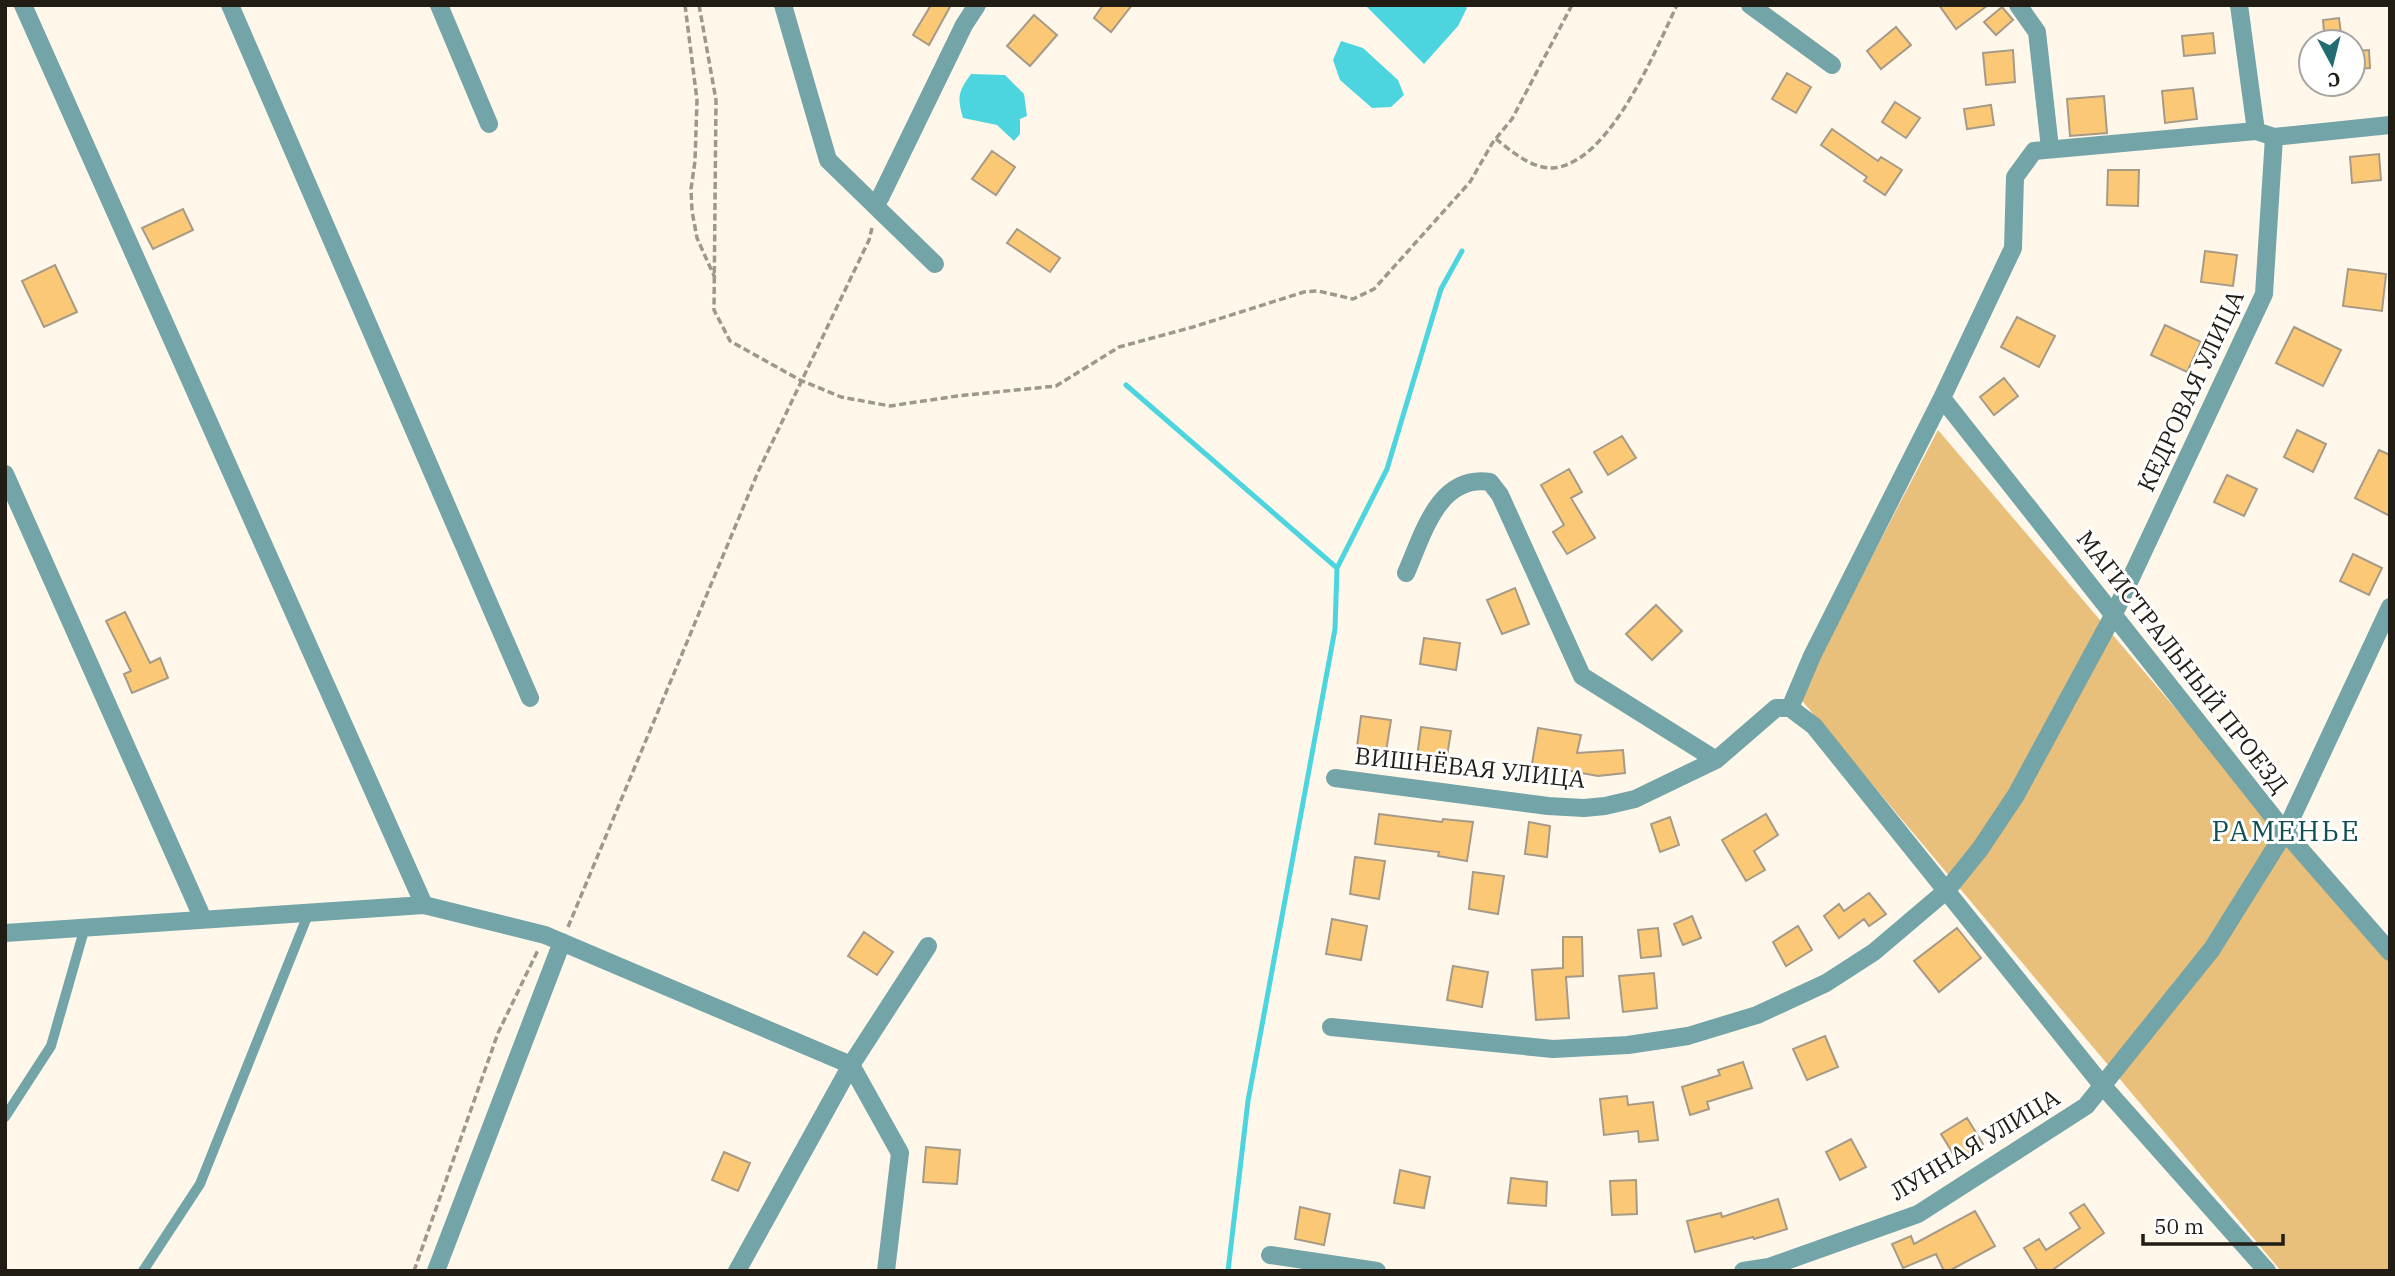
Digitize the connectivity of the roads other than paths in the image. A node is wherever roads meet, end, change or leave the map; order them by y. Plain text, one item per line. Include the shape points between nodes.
1 (23, 5) edge
2 (230, 5) edge
3 (439, 5) edge
4 (783, 5) edge
5 (977, 5) edge
6 (1750, 5) edge
7 (2018, 5) edge
8 (2239, 5) edge
9 (1832, 65) dead end
10 (489, 124) dead end
11 (2390, 125) edge
12 (2256, 131) junction
13 (2274, 136) junction
14 (2042, 150) junction
15 (878, 203) junction
16 (935, 264) dead end
17 (1942, 398) junction
18 (5, 474) edge
19 (1406, 573) dead end
20 (2390, 607) edge
21 (2114, 614) junction
22 (530, 698) dead end
23 (1790, 708) junction
24 (1716, 760) junction
25 (1335, 778) dead end
26 (2285, 832) junction
27 (1947, 890) junction
28 (424, 905) junction
29 (309, 912) junction
30 (203, 919) junction
31 (85, 927) junction
32 (5, 933) edge
33 (562, 942) junction
34 (928, 946) dead end
35 (2390, 952) edge
36 (1331, 1027) dead end
37 (851, 1065) junction
38 (2102, 1085) junction
39 (5, 1117) edge
40 (1270, 1255) dead end
41 (143, 1271) edge
42 (436, 1271) edge
43 (737, 1271) edge
44 (886, 1271) edge
45 (1377, 1271) edge
46 (1743, 1271) edge
47 (2267, 1271) edge

1 - 28 street
2 - 22 street
3 - 10 street
4 - 15 street via 828,160
5 - 15 street
6 - 9 street
7 - 14 street via 2037,32
8 - 12 street
11 - 13 street
12 - 13 street
12 - 14 street
13 - 21 street, КЕДРОВАЯ УЛИЦА via 2264,294
14 - 17 street via 2015,177 2013,248
15 - 16 street
17 - 21 street, МАГИСТРАЛЬНЫЙ ПРОЕЗД
17 - 23 street
18 - 30 street
19 - 24 street via 1445,495 1464,483 1490,482 1582,676
20 - 26 street, ЛУННАЯ УЛИЦА
21 - 26 street, МАГИСТРАЛЬНЫЙ ПРОЕЗД
21 - 27 street, КЕДРОВАЯ УЛИЦА via 2016,795
23 - 24 street, ВИШНЁВАЯ УЛИЦА via 1776,708
23 - 27 street via 1814,726
24 - 25 street, ВИШНЁВАЯ УЛИЦА via 1634,799 1584,808
26 - 35 street, МАГИСТРАЛЬНЫЙ ПРОЕЗД
26 - 38 street, ЛУННАЯ УЛИЦА via 2212,949
27 - 36 street via 1874,952 1826,983 1757,1015 1688,1036 1553,1049
27 - 38 street
28 - 29 street
28 - 33 street
29 - 30 street
29 - 41 lane via 200,1184
30 - 31 street
31 - 32 street
31 - 39 lane via 51,1046
33 - 37 street
33 - 42 street
34 - 37 street
37 - 43 street
37 - 44 street via 900,1153
38 - 46 street, ЛУННАЯ УЛИЦА via 2086,1106 1918,1214
38 - 47 street
40 - 45 street

